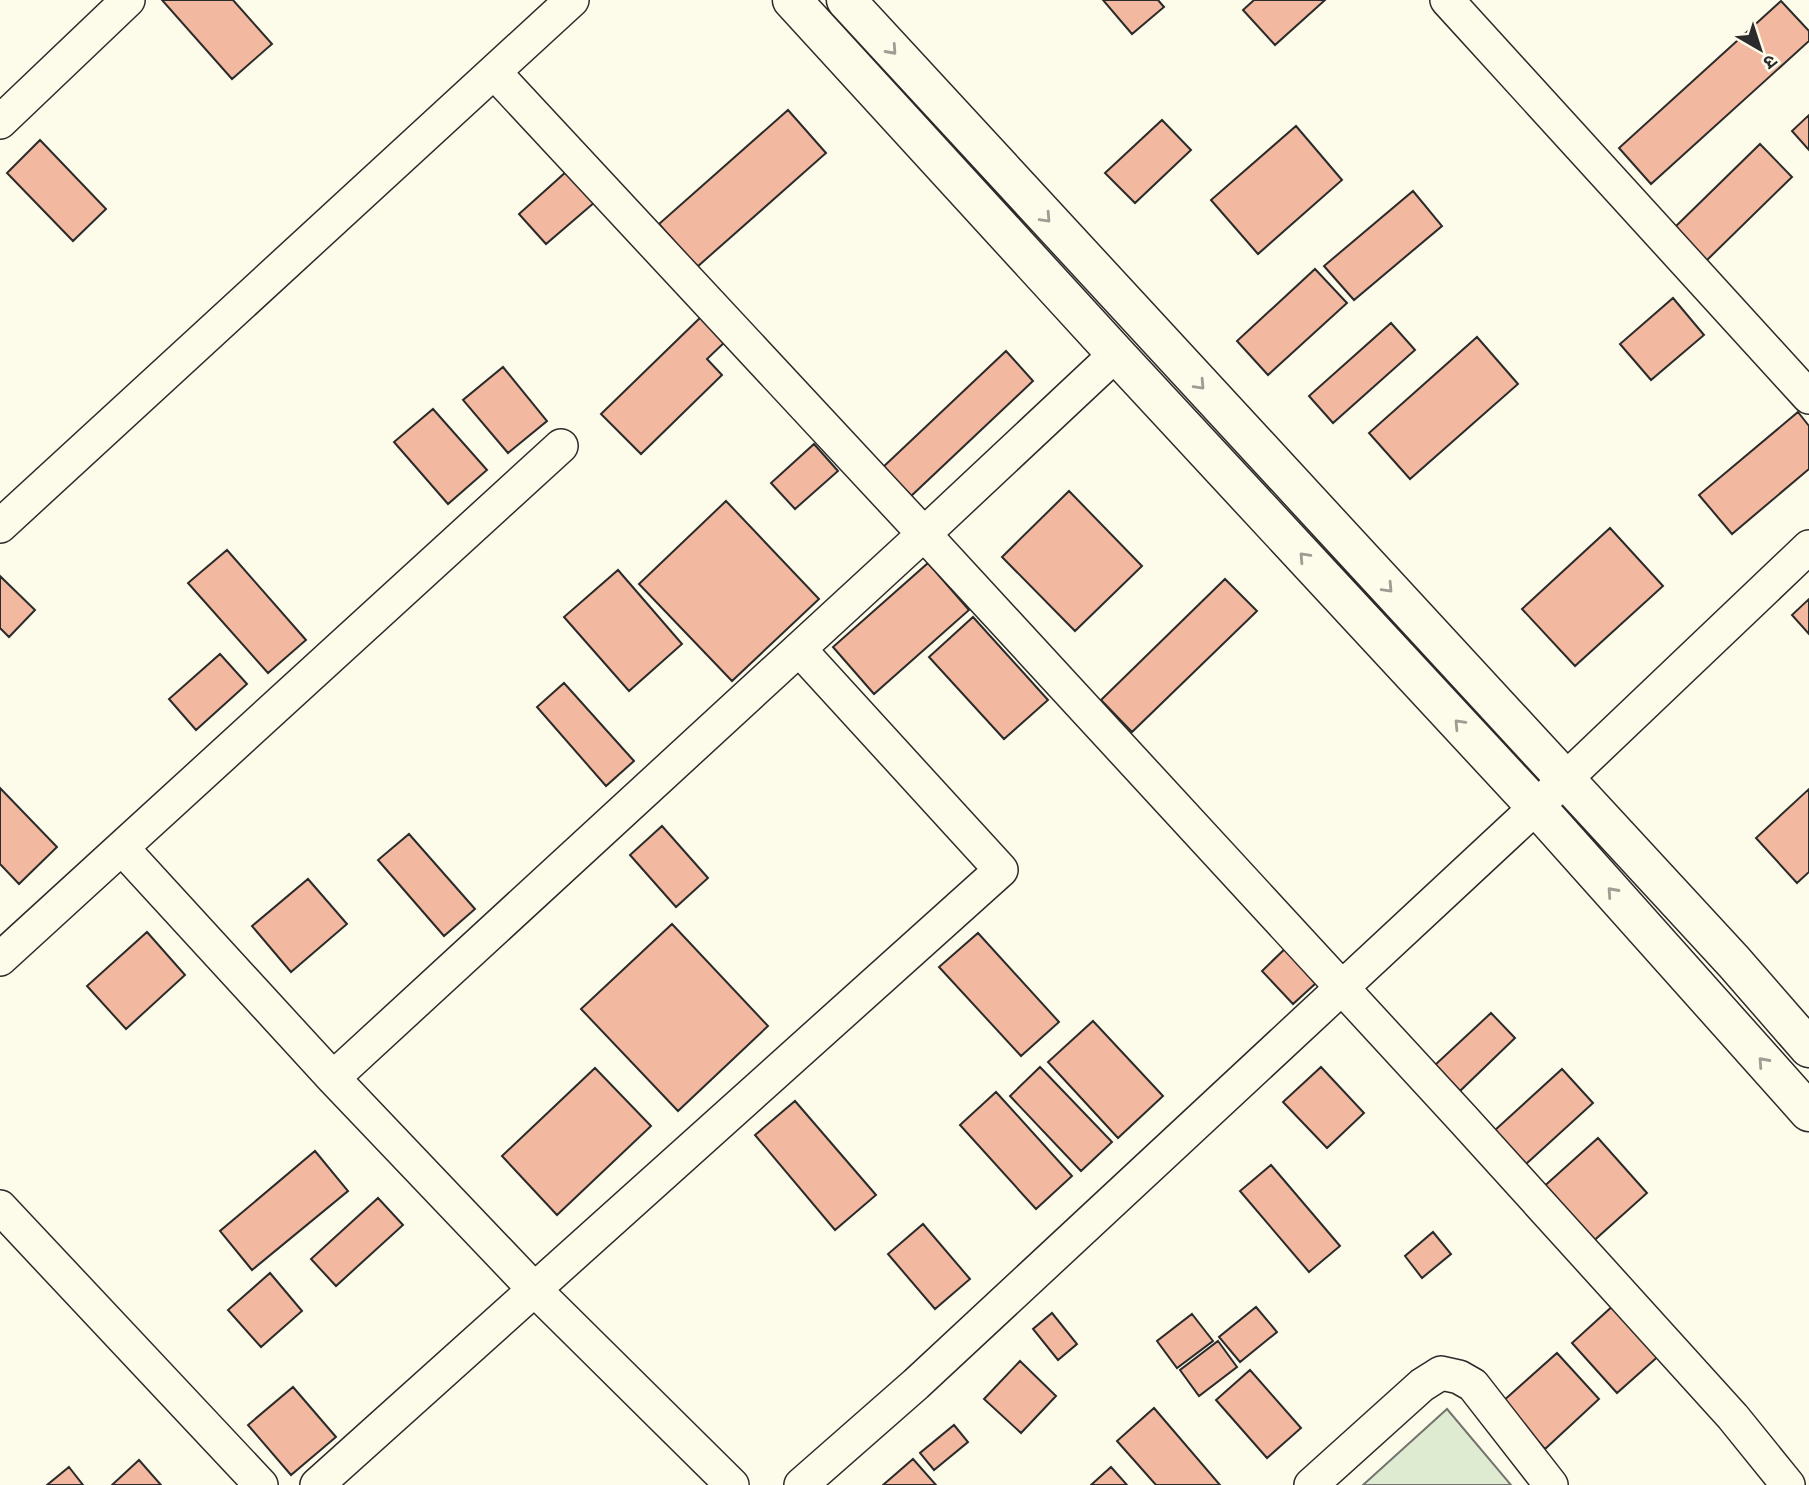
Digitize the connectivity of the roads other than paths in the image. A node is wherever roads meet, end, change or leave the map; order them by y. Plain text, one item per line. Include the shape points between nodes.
1 (128, 0) edge
2 (572, 0) edge
3 (792, 0) edge
4 (846, 0) edge
5 (1447, 0) edge
6 (494, 72) junction
7 (0, 122) edge
8 (1116, 354) junction
9 (1809, 397) edge
10 (561, 446) dead end
11 (0, 526) edge
12 (925, 534) junction
13 (1809, 547) edge
14 (799, 649) junction
15 (1565, 779) junction
16 (1536, 807) junction
17 (122, 848) junction
18 (0, 959) edge
19 (1341, 987) junction
20 (1809, 1048) edge
21 (333, 1078) junction
22 (1809, 1112) edge
23 (0, 1207) edge
24 (534, 1289) junction
25 (261, 1485) edge
26 (317, 1485) edge
27 (732, 1485) edge
28 (801, 1485) edge
29 (1311, 1485) edge
30 (1551, 1485) edge
31 (1788, 1485) edge

1 - 7 street
2 - 6 street
3 - 8 street
4 -> 15 street
5 - 9 street
6 - 11 street
6 - 12 street
8 - 12 street
16 -> 8 street
10 - 17 street
12 - 14 street
12 - 19 street
13 - 15 street
14 - 21 street
14 - 24 street via 1001,870
15 - 16 street
15 - 20 street
16 - 19 street
22 -> 16 street
17 - 18 street
17 - 21 street
19 - 28 street via 916,1384
19 - 31 street via 1733,1417
21 - 24 street
23 - 25 street
24 - 26 street
24 - 27 street
29 - 30 street via 1441,1373 1473,1385

